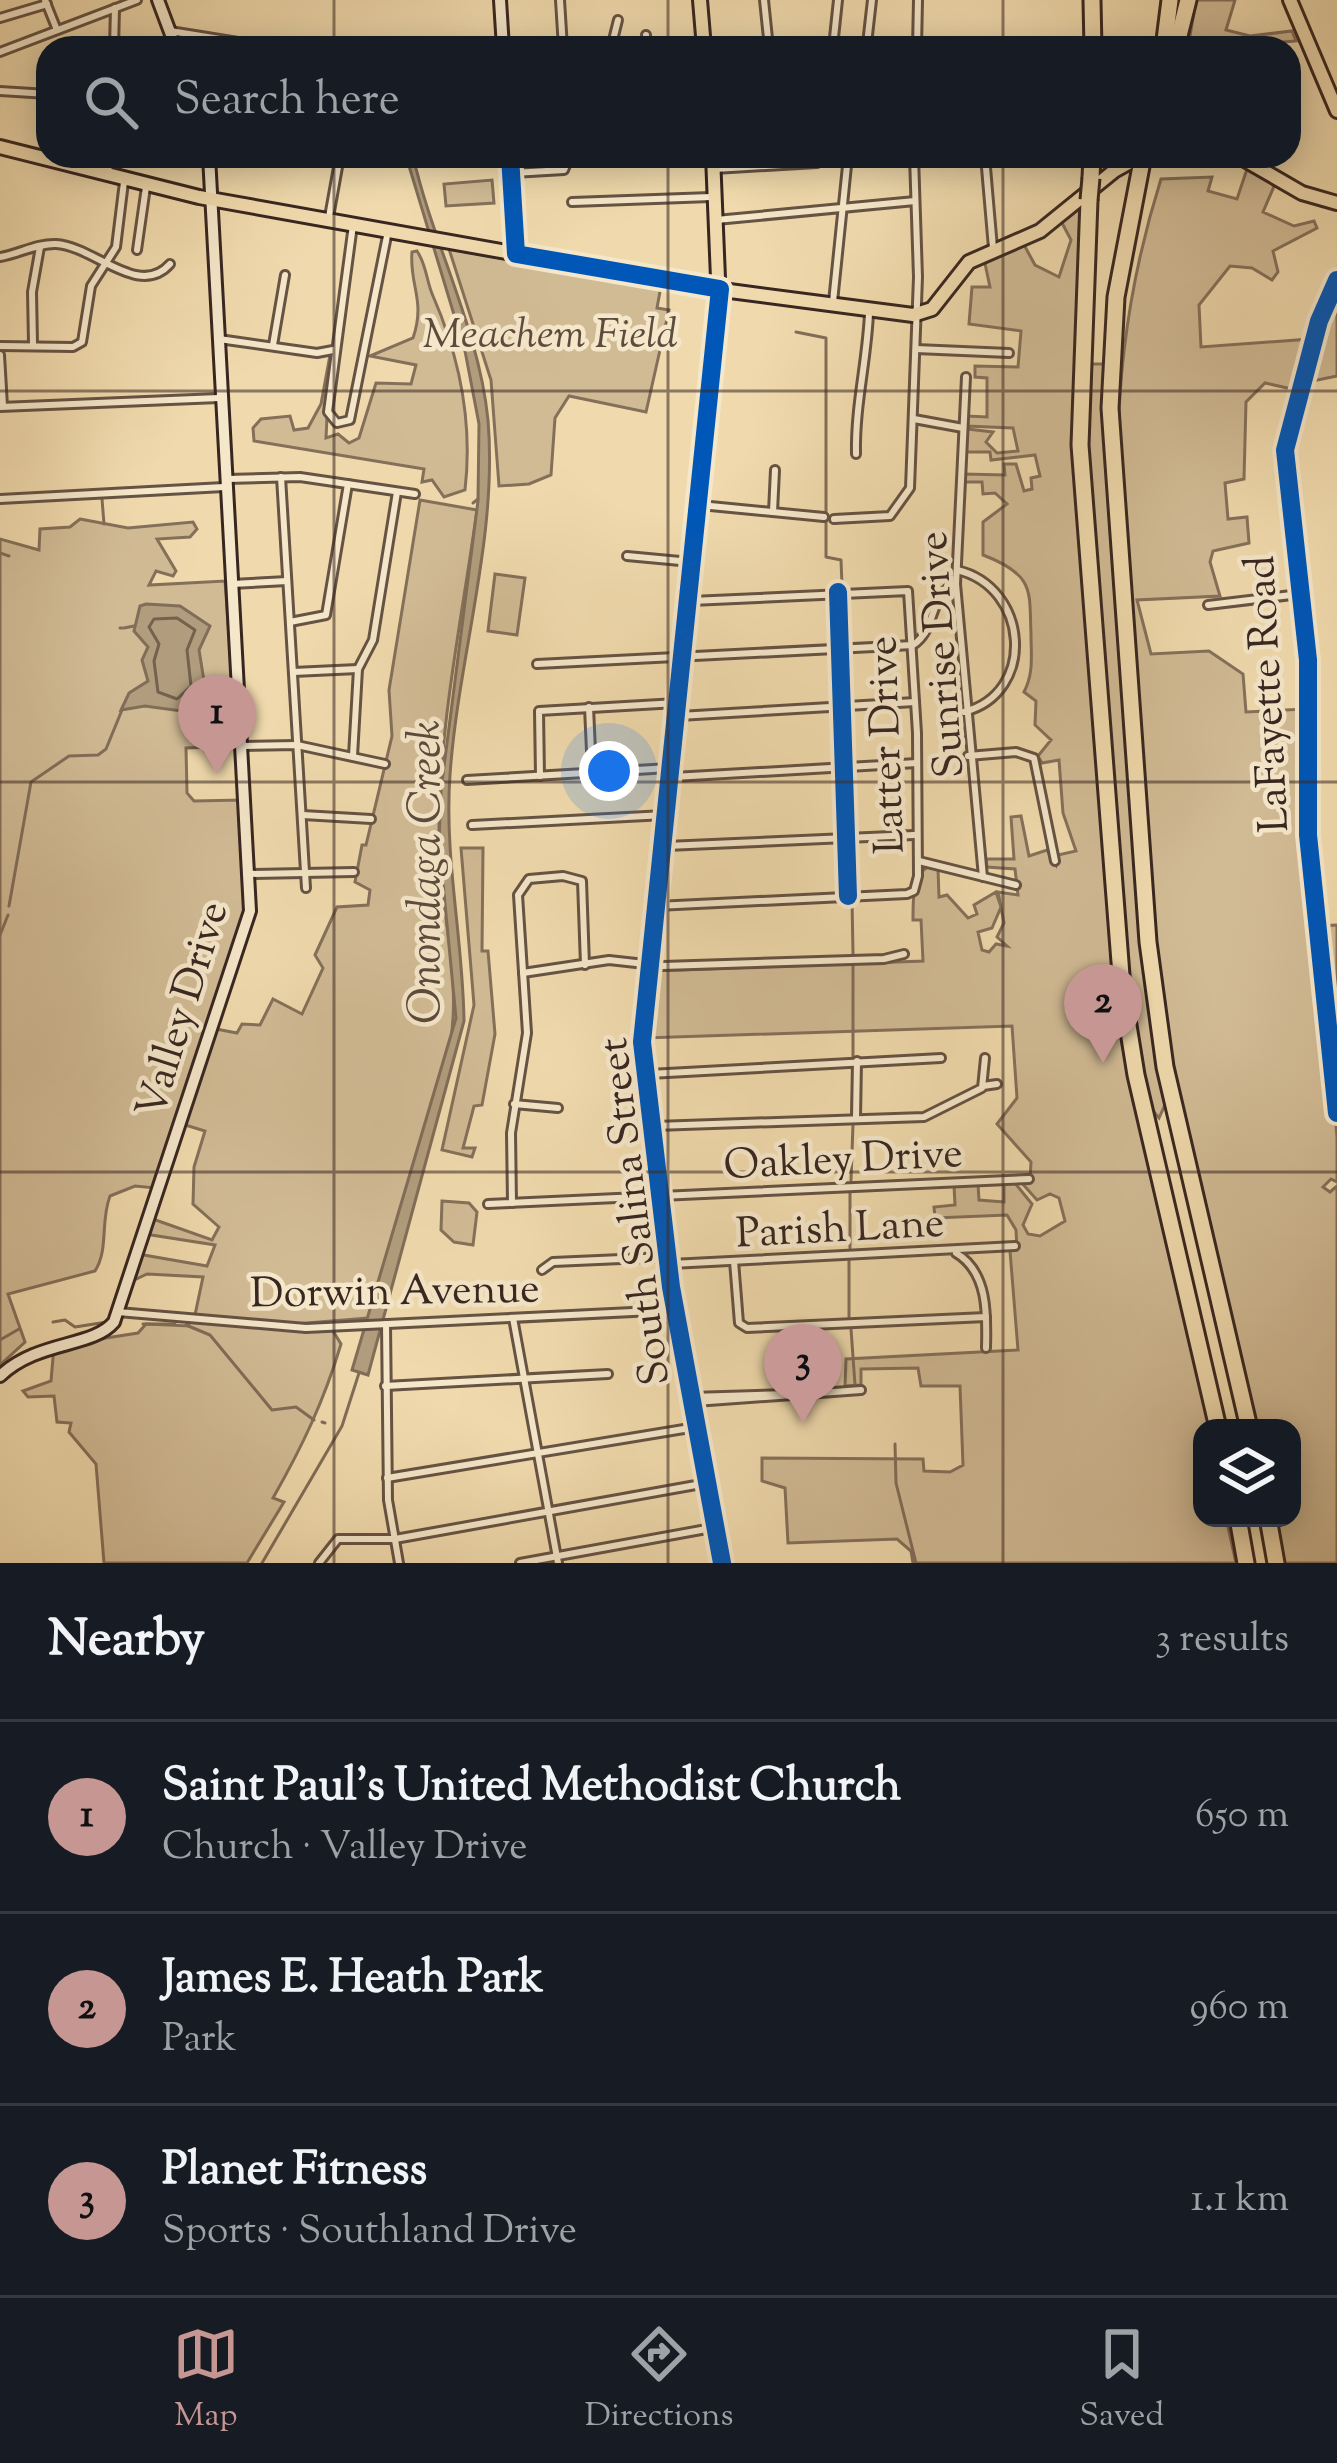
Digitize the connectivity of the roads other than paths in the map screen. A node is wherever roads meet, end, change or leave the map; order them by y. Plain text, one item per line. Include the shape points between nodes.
1 (137, 0) edge
2 (158, 0) edge
3 (500, 0) edge
4 (560, 0) edge
5 (700, 0) edge
6 (764, 0) edge
7 (838, 0) edge
8 (872, 0) edge
9 (918, 0) edge
10 (1094, 0) edge
11 (1170, 0) edge
12 (1188, 0) edge
13 (1290, 0) edge
14 (46, 2) edge
15 (116, 8) junction
16 (0, 18) edge
17 (618, 20) dead end
18 (57, 30) junction
19 (170, 31) junction
20 (42, 36) edge
21 (115, 36) edge
22 (172, 36) edge
23 (201, 36) edge
24 (502, 36) edge
25 (562, 36) edge
26 (614, 36) edge
27 (703, 36) edge
28 (768, 36) edge
29 (834, 36) edge
30 (868, 36) edge
31 (918, 36) edge
32 (1093, 36) edge
33 (1166, 36) edge
34 (1179, 36) edge
35 (36, 38) edge
36 (0, 53) edge
37 (0, 91) edge
38 (36, 93) edge
39 (1337, 112) edge
40 (0, 147) edge
41 (36, 157) edge
42 (73, 168) edge
43 (108, 168) edge
44 (209, 168) edge
45 (338, 168) edge
46 (511, 168) edge
47 (559, 168) edge
48 (713, 168) edge
49 (847, 168) edge
50 (914, 168) edge
51 (986, 168) edge
52 (1091, 168) edge
53 (1120, 168) edge
54 (1140, 168) edge
55 (1259, 168) edge
56 (511, 173) junction
57 (108, 178) junction
58 (124, 182) junction
59 (146, 187) junction
60 (715, 196) junction
61 (210, 199) junction
62 (915, 201) junction
63 (572, 202) dead end
64 (1337, 202) edge
65 (843, 208) junction
66 (328, 219) junction
67 (716, 220) junction
68 (353, 224) junction
69 (388, 231) junction
70 (40, 246) junction
71 (137, 250) dead end
72 (994, 252) junction
73 (516, 254) junction
74 (0, 256) edge
75 (109, 262) junction
76 (170, 264) dead end
77 (285, 274) dead end
78 (1337, 280) edge
79 (720, 290) junction
80 (832, 304) junction
81 (869, 309) junction
82 (916, 315) junction
83 (215, 340) junction
84 (33, 344) junction
85 (273, 345) junction
86 (916, 349) junction
87 (0, 350) edge
88 (333, 350) junction
89 (1009, 353) dead end
90 (966, 377) dead end
91 (219, 398) junction
92 (2, 406) edge
93 (914, 418) junction
94 (963, 428) junction
95 (856, 454) dead end
96 (775, 470) dead end
97 (281, 477) junction
98 (224, 483) junction
99 (348, 484) junction
100 (397, 491) junction
101 (416, 494) dead end
102 (0, 499) edge
103 (697, 505) junction
104 (772, 512) junction
105 (824, 517) dead end
106 (834, 519) dead end
107 (626, 556) dead end
108 (691, 562) junction
109 (957, 570) junction
110 (287, 581) junction
111 (229, 584) junction
112 (956, 584) junction
113 (838, 592) junction
114 (1300, 594) junction
115 (687, 601) junction
116 (1208, 605) dead end
117 (290, 622) junction
118 (913, 645) junction
119 (843, 650) junction
120 (681, 658) junction
121 (537, 664) dead end
122 (358, 669) junction
123 (293, 672) junction
124 (915, 702) junction
125 (845, 706) junction
126 (589, 707) junction
127 (676, 710) junction
128 (964, 712) junction
129 (297, 745) junction
130 (240, 746) junction
131 (353, 756) junction
132 (968, 756) junction
133 (385, 764) dead end
134 (918, 764) junction
135 (848, 766) junction
136 (592, 772) junction
137 (669, 772) junction
138 (540, 776) junction
139 (467, 780) dead end
140 (302, 815) junction
141 (665, 815) junction
142 (371, 819) dead end
143 (472, 825) dead end
144 (914, 835) junction
145 (847, 839) junction
146 (662, 846) junction
147 (919, 861) junction
148 (1055, 861) dead end
149 (305, 871) junction
150 (354, 872) dead end
151 (249, 874) junction
152 (983, 877) junction
153 (1016, 885) dead end
154 (306, 888) dead end
155 (848, 896) junction
156 (655, 907) junction
157 (904, 953) dead end
158 (650, 963) junction
159 (585, 964) junction
160 (523, 974) junction
161 (941, 1058) dead end
162 (985, 1058) dead end
163 (857, 1061) junction
164 (645, 1074) junction
165 (997, 1084) dead end
166 (983, 1086) junction
167 (514, 1105) junction
168 (558, 1108) dead end
169 (1337, 1112) edge
170 (856, 1119) junction
171 (651, 1126) junction
172 (1029, 1179) dead end
173 (659, 1196) junction
174 (488, 1204) dead end
175 (512, 1204) junction
176 (1015, 1246) dead end
177 (956, 1253) junction
178 (667, 1260) junction
179 (734, 1261) junction
180 (542, 1270) dead end
181 (674, 1310) junction
182 (986, 1317) junction
183 (513, 1318) junction
184 (114, 1320) junction
185 (383, 1324) junction
186 (986, 1348) dead end
187 (4, 1372) edge
188 (608, 1374) dead end
189 (523, 1379) junction
190 (385, 1386) junction
191 (861, 1390) dead end
192 (691, 1400) junction
193 (1216, 1419) edge
194 (1247, 1419) edge
195 (696, 1427) junction
196 (538, 1456) junction
197 (387, 1478) junction
198 (707, 1484) junction
199 (549, 1511) junction
200 (716, 1527) junction
201 (1240, 1527) edge
202 (1270, 1527) edge
203 (395, 1539) junction
204 (558, 1560) edge
205 (319, 1563) edge
206 (399, 1563) edge
207 (520, 1563) edge
208 (722, 1563) edge
209 (1246, 1563) edge
210 (1276, 1563) edge

1 - 15 street
2 - 19 main road
3 - 24 main road
4 - 25 street
5 - 27 main road
6 - 28 street
7 - 29 street
8 - 30 street
9 - 31 street
10 - 32 highway
11 - 33 highway
12 - 34 highway
13 - 39 main road
14 - 16 street
14 - 18 street
15 - 18 street
15 - 21 street
17 - 26 street
18 - 20 street
19 - 22 main road
19 - 23 street
35 - 36 street
37 - 38 street
40 - 41 main road
42 - 57 main road
43 - 57 street
44 - 61 main road, Valley Drive
45 - 66 street
46 - 56 main road
47 - 56 street
48 - 60 main road, South Salina Street
49 - 65 street
50 - 62 street
51 - 72 street
52 - 193 highway, bridge via 1080,445 1122,988
53 - 72 main road via 1057,220
54 - 194 highway via 1116,297 1109,408 1148,942 1165,1067
55 - 64 main road
56 - 73 main road
57 - 58 main road
58 - 59 main road
58 - 75 street
59 - 61 main road
59 - 71 street
60 - 63 street
60 - 67 main road, South Salina Street
61 - 66 main road
61 - 83 main road, Valley Drive
62 - 65 street
62 - 82 street
65 - 67 street
65 - 80 street
66 - 68 main road
67 - 79 main road, South Salina Street
68 - 69 main road
68 - 88 street
69 - 73 main road
69 - 88 street via 350,420 342,424 328,412
70 - 74 street
70 - 75 street via 64,244
70 - 84 street
72 - 82 main road via 962,266 932,309
73 - 79 main road
75 - 76 street via 141,277
75 - 84 street via 91,286 82,342
77 - 85 street
78 - 114 main road, LaFayette Road via 1286,438
79 - 80 main road
79 - 103 main road, South Salina Street
80 - 81 main road
81 - 82 main road
81 - 95 street
82 - 86 street
83 - 85 street
83 - 91 main road, Valley Drive
84 - 87 street
85 - 88 street
86 - 89 street
86 - 93 street
87 - 92 street
90 - 94 street, Sunrise Drive
91 - 92 street
91 - 98 main road, Valley Drive
93 - 94 street
93 - 106 street via 908,496 890,516
94 - 109 street, Sunrise Drive
96 - 104 street
97 - 98 street
97 - 99 street
97 - 110 street
98 - 102 street
98 - 111 main road, Valley Drive
99 - 100 street
99 - 117 street via 326,615
100 - 101 street
100 - 122 street via 373,640
103 - 104 street
103 - 108 main road, South Salina Street
104 - 105 street
107 - 108 street
108 - 115 main road, South Salina Street
109 - 112 street, Sunrise Drive
109 - 128 street via 999,591 1011,636 1008,682 993,700
110 - 111 street
110 - 117 street
111 - 130 main road, Valley Drive
112 - 118 street via 940,593 926,633
112 - 128 street, Sunrise Drive
113 - 115 street
113 - 118 street, Latter Drive via 904,590
113 - 119 street
114 - 116 street
114 - 169 main road, LaFayette Road via 1308,660 1306,810
115 - 120 main road, South Salina Street
117 - 123 street
118 - 119 street
118 - 124 street, Latter Drive
119 - 120 street
119 - 125 street
120 - 121 street
120 - 127 main road, South Salina Street
122 - 123 street
122 - 131 street
123 - 129 street
124 - 125 street
124 - 134 street, Latter Drive
125 - 127 street
125 - 135 street
126 - 127 street
126 - 136 street
126 - 138 street via 539,711
127 - 137 main road, South Salina Street
128 - 132 street, Sunrise Drive
129 - 130 street
129 - 131 street
129 - 140 street
130 - 151 main road, Valley Drive
131 - 133 street
132 - 148 street via 1034,758
132 - 152 street, Sunrise Drive via 981,812
134 - 135 street
134 - 144 street, Latter Drive
135 - 137 street
135 - 145 street
136 - 137 street
136 - 138 street
137 - 141 main road, South Salina Street
138 - 139 street
140 - 142 street
140 - 149 street
141 - 143 street
141 - 146 main road, South Salina Street
144 - 145 street
144 - 147 street, Latter Drive
145 - 146 street
145 - 155 street
146 - 156 main road, South Salina Street
147 - 152 street
147 - 155 street, Latter Drive via 917,886 907,893
149 - 150 street
149 - 151 street
149 - 154 street
151 - 184 main road, Valley Drive via 242,943
152 - 153 street
155 - 156 street
156 - 158 main road, South Salina Street
157 - 158 street
158 - 159 street
158 - 164 main road, South Salina Street
159 - 160 street
159 - 160 street via 582,881 539,876 518,895
160 - 167 street via 526,1033
161 - 163 street
162 - 166 street
163 - 164 street
163 - 170 street
164 - 171 main road, South Salina Street
165 - 166 street
166 - 170 street via 925,1117
167 - 168 street
167 - 175 street
170 - 171 street
171 - 173 main road, South Salina Street
172 - 173 street, Oakley Drive
173 - 175 street, Oakley Drive
173 - 178 main road, South Salina Street
174 - 175 street, Oakley Drive
176 - 177 street, Parish Lane
177 - 179 street, Parish Lane
177 - 182 street via 976,1273
178 - 179 street, Parish Lane
178 - 180 street, Parish Lane via 553,1262
178 - 181 main road, South Salina Street
179 - 182 street via 742,1327
181 - 183 street, Dorwin Avenue
181 - 192 main road, South Salina Street
182 - 186 street
183 - 185 street, Dorwin Avenue
183 - 189 street
184 - 185 street, Dorwin Avenue
184 - 187 main road via 95,1336 28,1353
185 - 190 street
188 - 189 street
189 - 190 street
189 - 196 street
190 - 197 street
191 - 192 street
192 - 195 main road, South Salina Street
195 - 196 street
195 - 198 main road, South Salina Street
196 - 197 street
196 - 199 street
197 - 203 street
198 - 199 street
198 - 200 main road, South Salina Street
199 - 203 street
199 - 204 street
200 - 204 street
200 - 208 main road, South Salina Street
201 - 209 highway
202 - 210 highway
203 - 205 street via 338,1539
203 - 206 street
204 - 207 street

